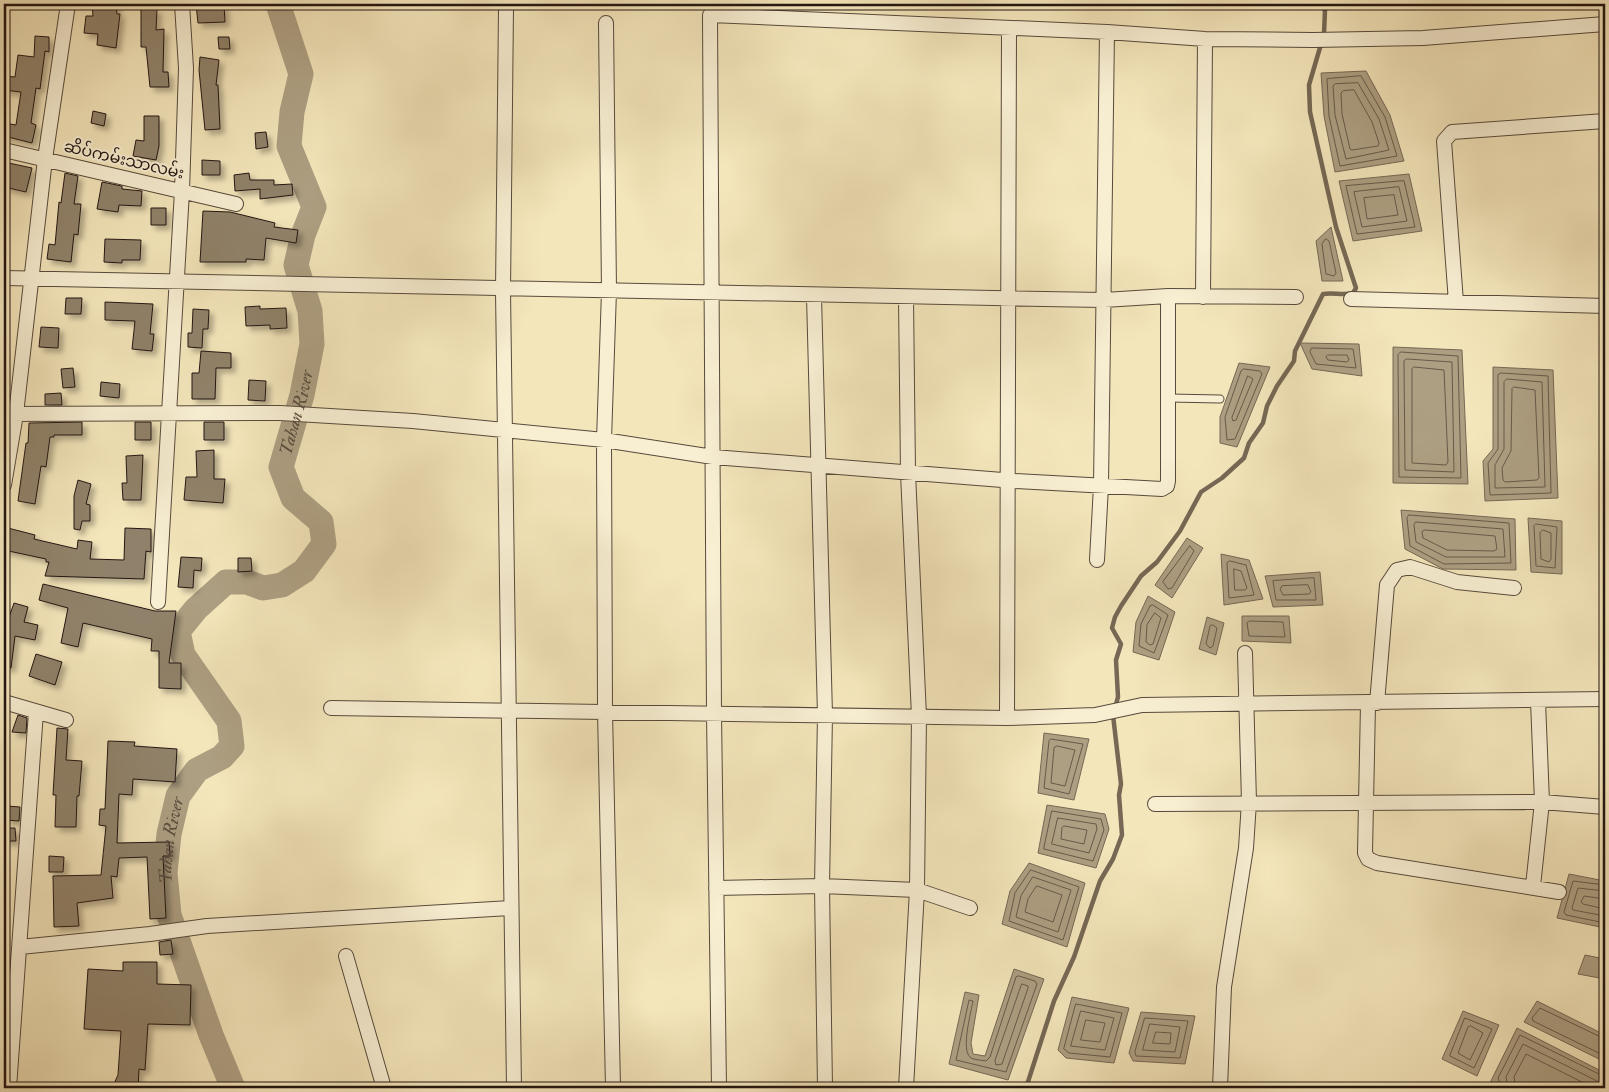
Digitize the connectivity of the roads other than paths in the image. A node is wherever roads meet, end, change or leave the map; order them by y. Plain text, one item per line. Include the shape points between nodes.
1 (68, 4) edge
2 (182, 4) edge
3 (506, 8) dead end
4 (606, 24) dead end
5 (1605, 24) edge
6 (1009, 28) junction
7 (1107, 32) junction
8 (1205, 39) junction
9 (1605, 121) edge
10 (4, 150) edge
11 (45, 159) junction
12 (182, 191) junction
13 (236, 204) dead end
14 (4, 278) edge
15 (31, 279) junction
16 (176, 282) junction
17 (503, 291) junction
18 (609, 291) junction
19 (712, 295) junction
20 (814, 296) junction
21 (1168, 296) junction
22 (906, 297) junction
23 (1204, 297) junction
24 (1296, 298) dead end
25 (1009, 299) junction
26 (1351, 299) dead end
27 (1104, 300) junction
28 (1456, 302) junction
29 (1605, 306) edge
30 (1169, 398) junction
31 (1220, 399) dead end
32 (169, 412) junction
33 (10, 414) edge
34 (505, 432) junction
35 (604, 440) junction
36 (713, 457) junction
37 (818, 466) junction
38 (908, 473) junction
39 (1007, 481) junction
40 (4, 485) edge
41 (1101, 486) junction
42 (1097, 560) dead end
43 (1514, 588) dead end
44 (158, 602) dead end
45 (1244, 653) dead end
46 (1605, 699) edge
47 (1538, 700) junction
48 (4, 702) edge
49 (1372, 703) junction
50 (1246, 704) junction
51 (330, 708) dead end
52 (509, 710) junction
53 (605, 711) junction
54 (36, 712) junction
55 (714, 713) junction
56 (826, 715) junction
57 (919, 716) junction
58 (1007, 718) junction
59 (66, 720) dead end
60 (1249, 802) junction
61 (1542, 802) junction
62 (1365, 803) junction
63 (1155, 804) dead end
64 (1605, 807) edge
65 (822, 886) junction
66 (1533, 886) junction
67 (716, 888) junction
68 (917, 890) junction
69 (1559, 892) dead end
70 (511, 908) junction
71 (970, 908) dead end
72 (20, 947) junction
73 (346, 956) dead end
74 (9, 1088) edge
75 (384, 1088) edge
76 (514, 1088) edge
77 (613, 1088) edge
78 (719, 1088) edge
79 (825, 1088) edge
80 (906, 1088) edge
81 (1220, 1088) edge

1 - 11 street
2 - 12 street via 186,68
3 - 17 street
4 - 18 street
5 - 8 street via 1423,38
6 - 7 street
6 - 19 street via 710,15
6 - 25 street
7 - 8 street
7 - 27 street
8 - 23 street
9 - 28 street via 1452,132 1444,141
10 - 11 street, ဆိပ်ကမ်းသာလမ်း
11 - 12 street, ဆိပ်ကမ်းသာလမ်း
11 - 15 street
12 - 13 street, ဆိပ်ကမ်းသာလမ်း
12 - 16 street
14 - 15 street
15 - 16 street
15 - 33 street
16 - 17 street
16 - 32 street
17 - 18 street
17 - 34 street
18 - 19 street
18 - 35 street
19 - 20 street
19 - 36 street
20 - 22 street
20 - 37 street
21 - 23 street
21 - 27 street
21 - 30 street
22 - 25 street
22 - 38 street
23 - 24 street
25 - 27 street
25 - 39 street
26 - 28 street
27 - 41 street
28 - 29 street
30 - 31 lane
30 - 41 street via 1166,486 1162,489
32 - 33 street
32 - 34 street via 314,415 413,421
32 - 44 street
33 - 40 street
34 - 35 street
34 - 52 street
35 - 36 street
35 - 53 street
36 - 37 street
36 - 55 street
37 - 38 street
37 - 56 street
38 - 39 street
38 - 57 street
39 - 41 street
39 - 58 street
41 - 42 street
43 - 49 street via 1457,582 1410,567 1397,570 1388,585
45 - 50 street
46 - 47 street
47 - 49 street
47 - 61 street
48 - 54 street
49 - 50 street
49 - 62 street
50 - 58 street via 1142,706 1095,715
50 - 60 street
51 - 52 street
52 - 53 street
52 - 70 street
53 - 55 street
53 - 77 street
54 - 59 street
54 - 72 street
55 - 56 street
55 - 67 street
56 - 57 street
56 - 65 street
57 - 58 street
57 - 68 street
60 - 62 street
60 - 63 street
60 - 81 street via 1246,848 1224,987
61 - 62 street
61 - 64 street
61 - 66 street
62 - 66 street via 1365,853 1368,859
65 - 67 street
65 - 68 street
65 - 79 street
66 - 69 street
67 - 78 street
68 - 71 street
68 - 80 street
70 - 72 street via 207,926
70 - 76 street
72 - 74 street
73 - 75 street

